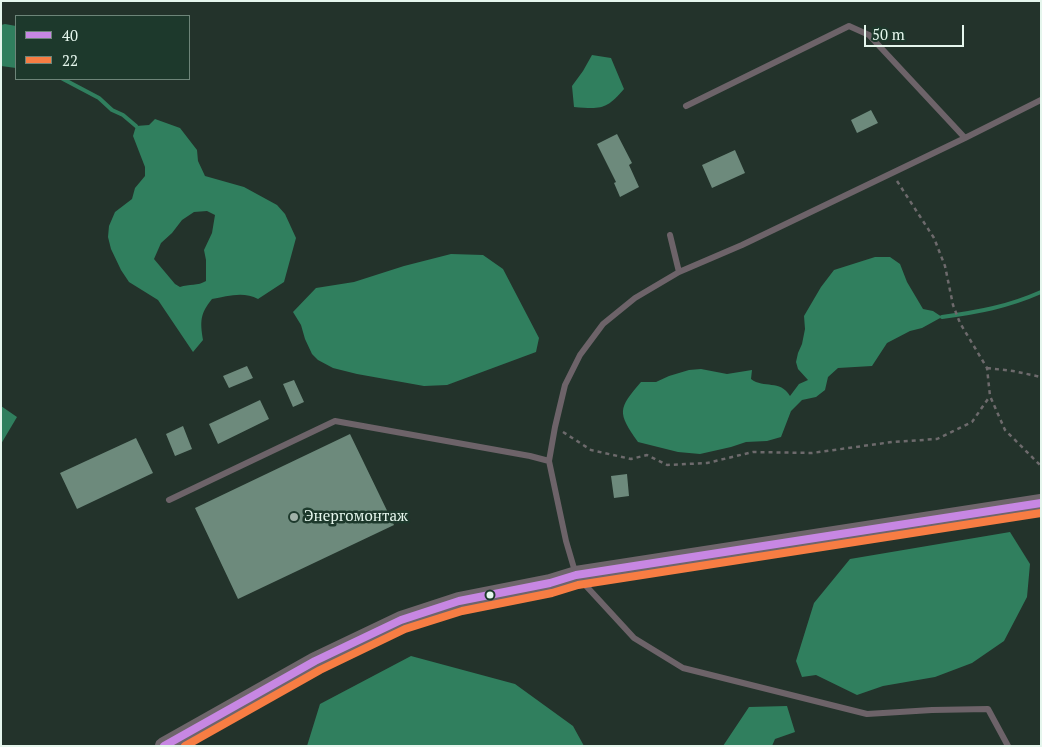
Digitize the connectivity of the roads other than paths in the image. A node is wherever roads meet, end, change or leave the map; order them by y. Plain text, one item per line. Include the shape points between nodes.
1 (1041, 100) edge
2 (686, 106) dead end
3 (965, 138) junction
4 (670, 235) dead end
5 (679, 272) junction
6 (549, 461) junction
7 (169, 500) dead end
8 (1041, 503) edge
9 (576, 575) junction
10 (164, 746) edge
11 (1008, 746) edge

1 - 3 lane
2 - 3 lane via 849,26 869,35
3 - 5 lane via 742,246
4 - 5 lane
5 - 6 lane via 634,298 602,324 580,355 565,385
6 - 7 lane via 335,421
6 - 9 lane
8 - 9 main road
9 - 10 main road via 459,601 401,620 315,661
9 - 11 lane via 634,638 683,668 867,714 988,709

